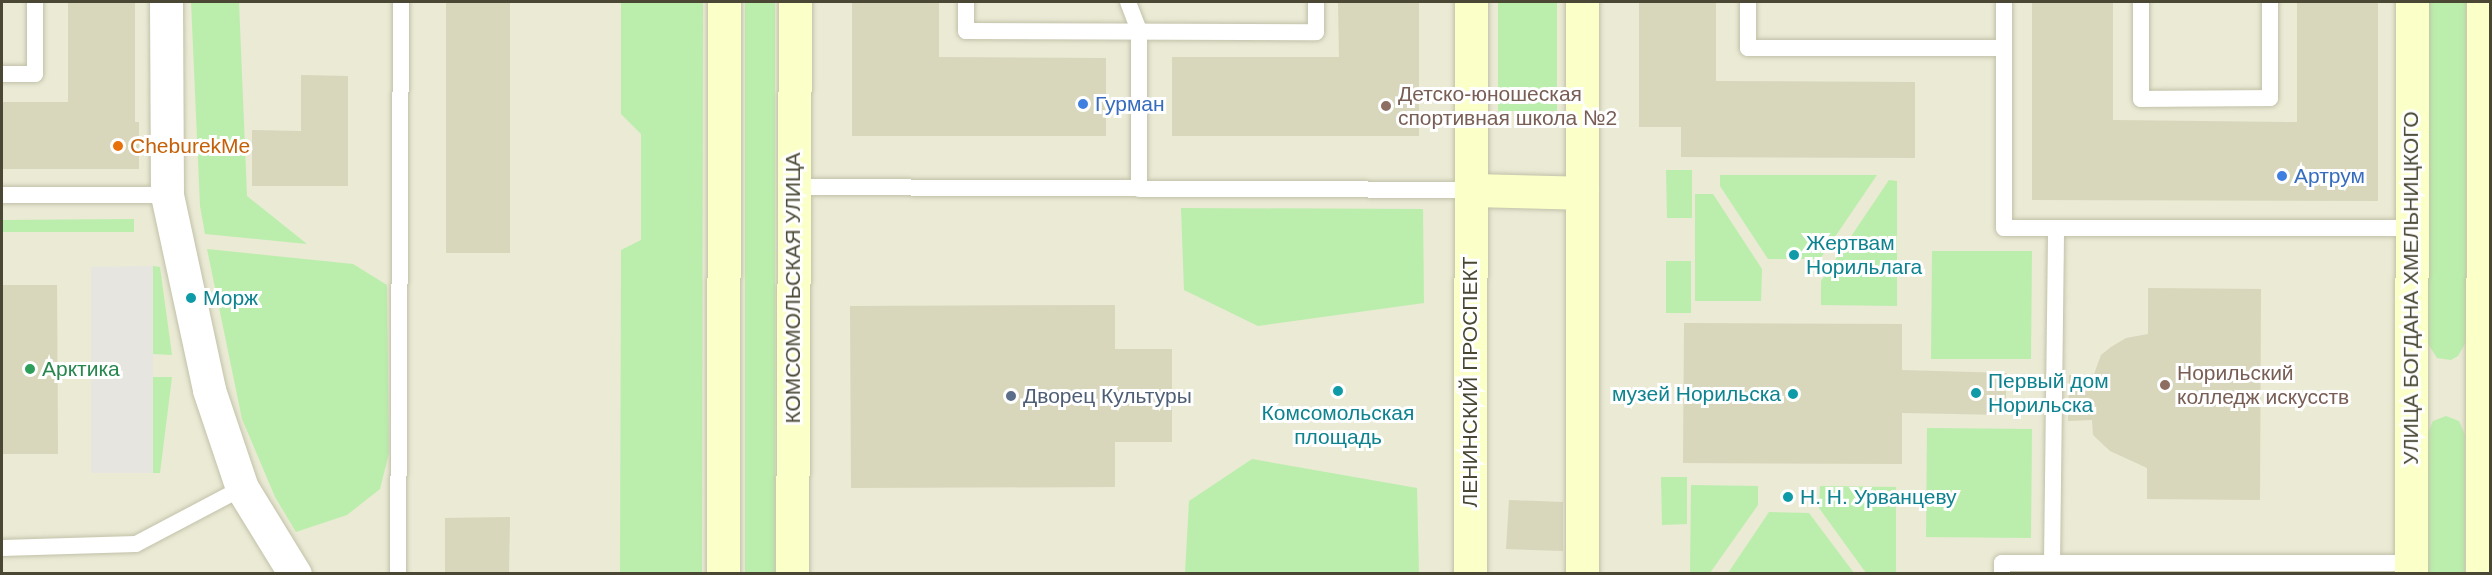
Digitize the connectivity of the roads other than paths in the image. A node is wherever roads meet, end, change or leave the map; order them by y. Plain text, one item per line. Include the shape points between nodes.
1 (35, 2) edge
2 (166, 2) edge
3 (401, 2) edge
4 (724, 2) edge
5 (795, 2) edge
6 (966, 2) edge
7 (1128, 2) edge
8 (1316, 2) edge
9 (1471, 2) edge
10 (1582, 2) edge
11 (1748, 2) edge
12 (2004, 2) edge
13 (2141, 2) edge
14 (2270, 2) edge
15 (2412, 2) edge
16 (2482, 2) edge
17 (1139, 31) junction
18 (2004, 48) junction
19 (2, 74) edge
20 (2487, 137) edge
21 (794, 187) junction
22 (1139, 189) junction
23 (1471, 190) junction
24 (1582, 193) junction
25 (2, 195) edge
26 (167, 195) junction
27 (2056, 228) junction
28 (2412, 228) junction
29 (242, 488) junction
30 (2, 548) edge
31 (2052, 563) junction
32 (2411, 568) edge
33 (296, 573) edge
34 (398, 573) edge
35 (723, 573) edge
36 (792, 573) edge
37 (1470, 573) edge
38 (1582, 573) edge
39 (2002, 573) edge
40 (2482, 573) edge

1 - 19 lane via 36,74
2 - 26 street
3 - 34 lane
4 - 35 street
5 - 21 street, КОМСОМОЛЬСКАЯ УЛИЦА
6 - 17 lane via 966,31
7 - 17 lane
8 - 17 lane via 1316,32
9 - 23 street, ЛЕНИНСКИЙ ПРОСПЕКТ
10 - 24 street
11 - 18 lane via 1748,48
12 - 18 lane
13 - 14 lane via 2141,99 2270,98
15 - 28 street, УЛИЦА БОГДАНА ХМЕЛЬНИЦКОГО
16 - 20 street
17 - 22 lane
18 - 27 lane via 2004,228
20 - 40 street
21 - 22 lane
21 - 36 street, КОМСОМОЛЬСКАЯ УЛИЦА
22 - 23 lane
23 - 24 street
23 - 37 street, ЛЕНИНСКИЙ ПРОСПЕКТ
24 - 38 street
25 - 26 lane
26 - 29 street via 209,390
27 - 28 lane
27 - 31 lane
28 - 32 street, УЛИЦА БОГДАНА ХМЕЛЬНИЦКОГО
29 - 30 lane via 136,544
29 - 33 street
31 - 32 lane
31 - 39 lane via 2002,563

